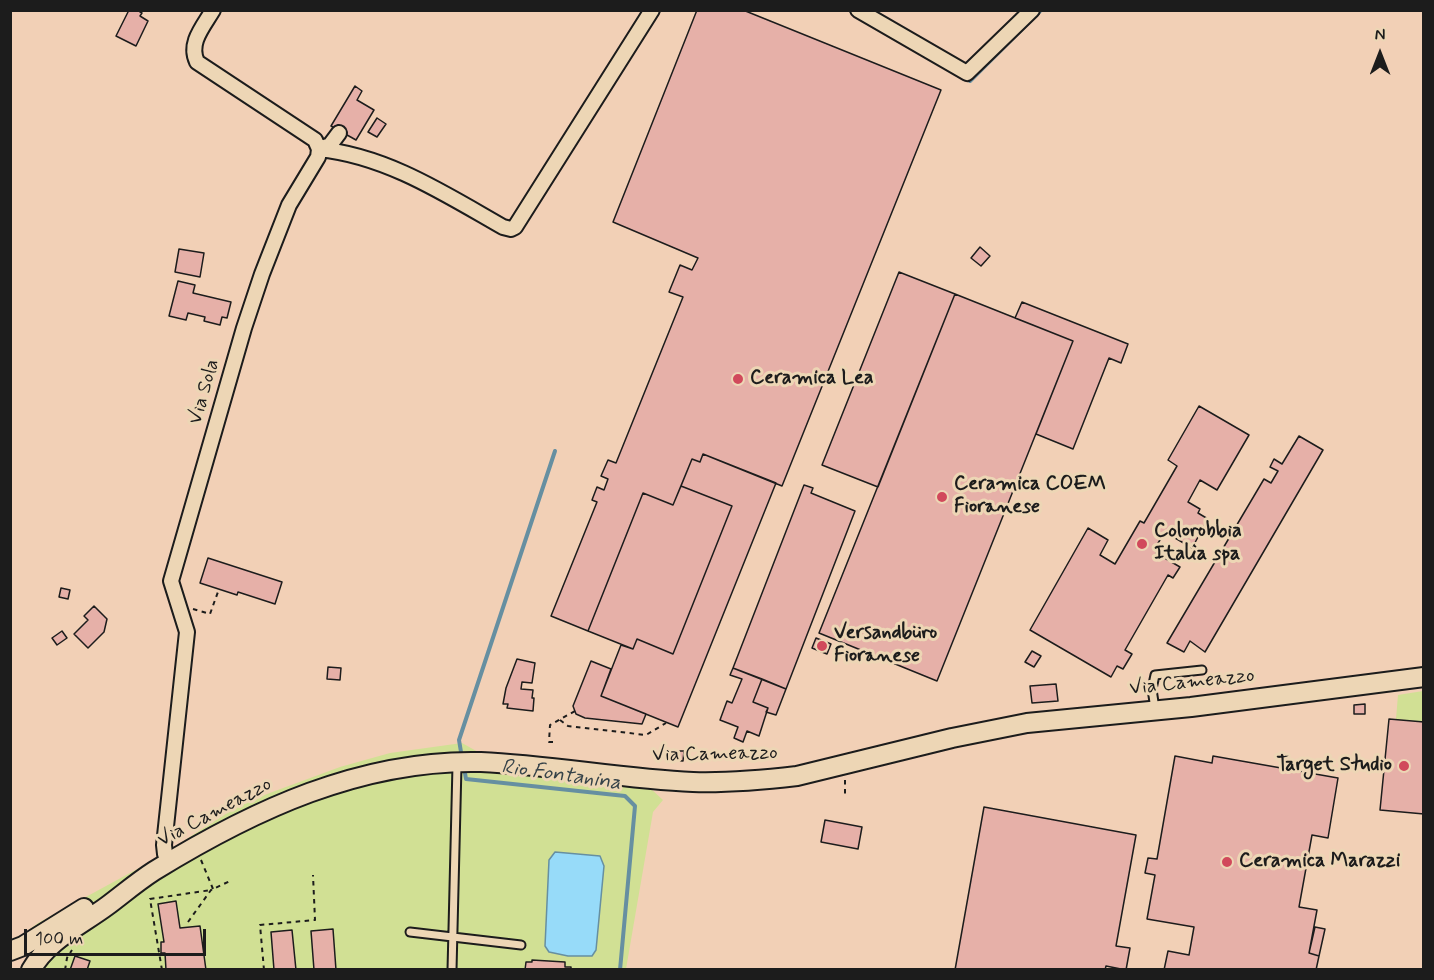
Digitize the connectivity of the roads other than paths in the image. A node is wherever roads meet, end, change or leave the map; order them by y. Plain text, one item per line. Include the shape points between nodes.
1 (213, 10) edge
2 (652, 10) edge
3 (858, 10) edge
4 (1032, 10) edge
5 (339, 133) dead end
6 (320, 149) junction
7 (1202, 670) dead end
8 (1424, 676) edge
9 (1155, 710) junction
10 (457, 762) junction
11 (170, 862) junction
12 (134, 884) junction
13 (410, 932) dead end
14 (452, 936) junction
15 (521, 945) dead end
16 (10, 951) edge
17 (10, 957) edge
18 (24, 969) edge
19 (31, 969) edge
20 (452, 969) edge

1 - 6 street via 193,44 196,62 315,140
2 - 6 street via 511,229 421,180 385,165
3 - 4 street via 967,73
5 - 6 street via 330,145
6 - 11 street, Via Sola via 289,205 262,274 171,581 187,632 164,845
7 - 9 lane via 1155,675
8 - 9 street, Via Cameazzo
9 - 10 street, Via Cameazzo via 1027,723 797,776 762,780 677,781 530,765
10 - 11 street, Via Cameazzo via 342,780 247,819
10 - 14 lane
11 - 12 street, Via Cameazzo
12 - 16 street, Via Cameazzo via 101,898
12 - 19 street, Via Cameazzo via 64,934
13 - 14 lane
14 - 15 lane
14 - 20 lane
17 - 18 street

